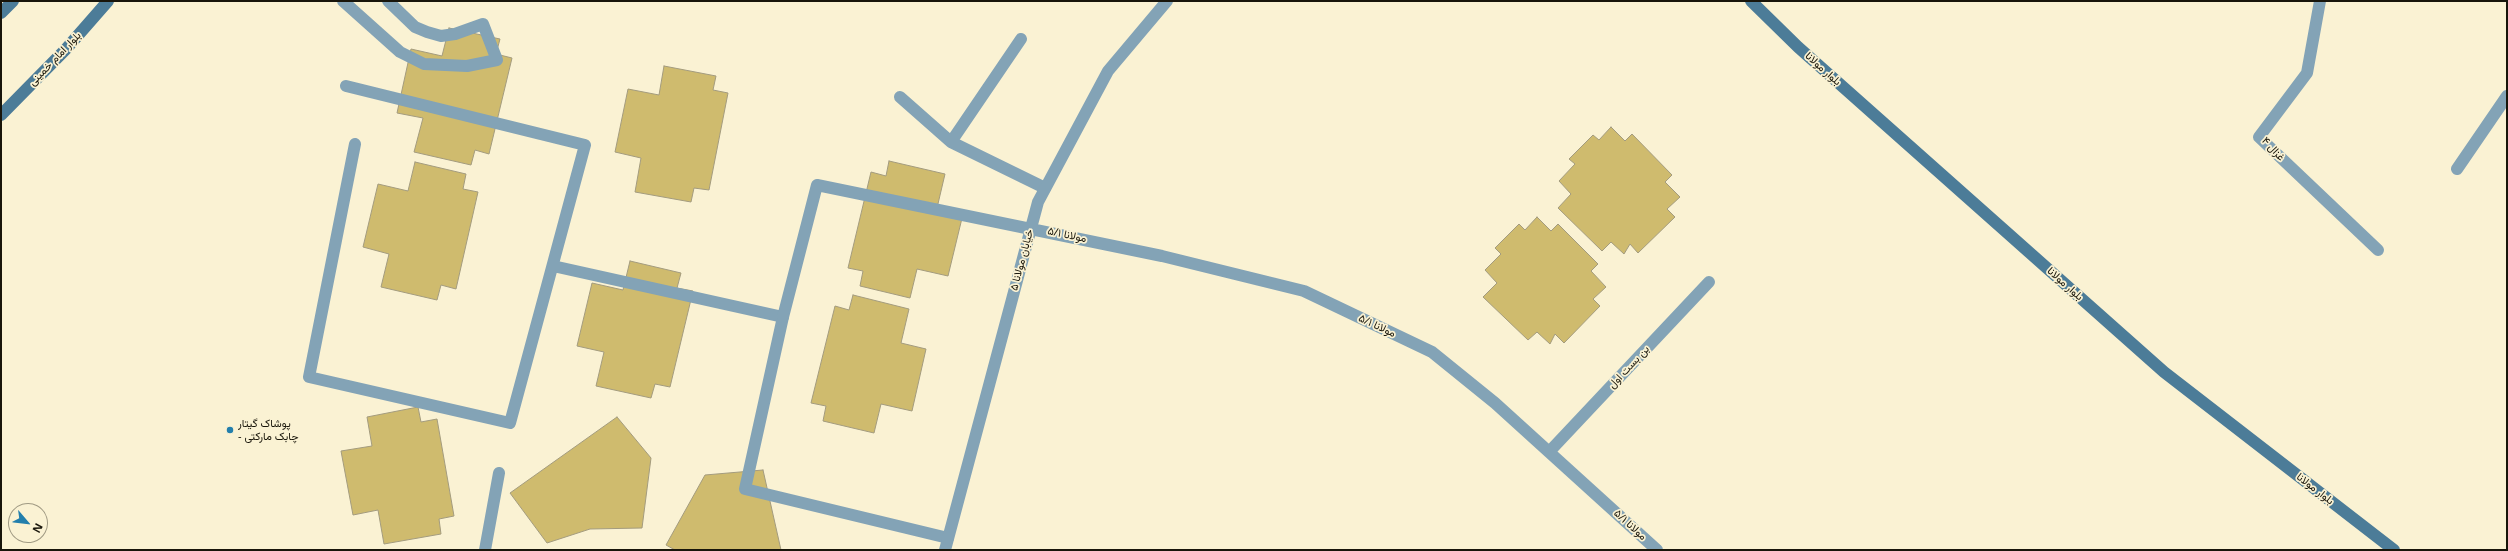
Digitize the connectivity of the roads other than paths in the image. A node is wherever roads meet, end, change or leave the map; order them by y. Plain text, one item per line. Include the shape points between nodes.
1 (13, 1) edge
2 (108, 1) edge
3 (342, 1) edge
4 (388, 1) edge
5 (1167, 1) edge
6 (1751, 1) edge
7 (2320, 1) edge
8 (1, 13) edge
9 (1021, 40) dead end
10 (346, 86) dead end
11 (2507, 96) edge
12 (900, 97) dead end
13 (1, 115) edge
14 (951, 142) junction
15 (355, 144) dead end
16 (2456, 169) dead end
17 (1045, 188) junction
18 (1030, 227) junction
19 (2378, 250) dead end
20 (553, 266) junction
21 (1709, 282) dead end
22 (783, 317) junction
23 (1549, 452) junction
24 (499, 473) dead end
25 (948, 538) junction
26 (485, 550) edge
27 (945, 550) edge
28 (1657, 550) edge
29 (2394, 550) edge

1 - 8 street
2 - 13 street, بلوار امام خمینی via 66,49
3 - 4 street via 400,52 424,64 467,66 497,60 482,24 455,34 441,36 415,27
5 - 17 street, خیابان مولانا ۵ via 1108,71
6 - 29 street, بلوار مولانا via 1798,47 2164,372
7 - 19 street, غزال ۴ via 2306,73 2259,137
9 - 14 street
10 - 20 street via 585,145
11 - 16 street
12 - 14 street
14 - 17 street
15 - 20 street via 309,377 510,423
17 - 18 street, خیابان مولانا ۵
18 - 22 street, مولانا ۵/۱ via 817,185
18 - 23 street, مولانا ۵/۱ via 1304,291 1432,352
18 - 25 street, خیابان مولانا ۵
20 - 22 street
21 - 23 street, بن بست اول
22 - 25 street via 745,489
23 - 28 street, مولانا ۵/۱
24 - 26 street
25 - 27 street, خیابان مولانا ۵

